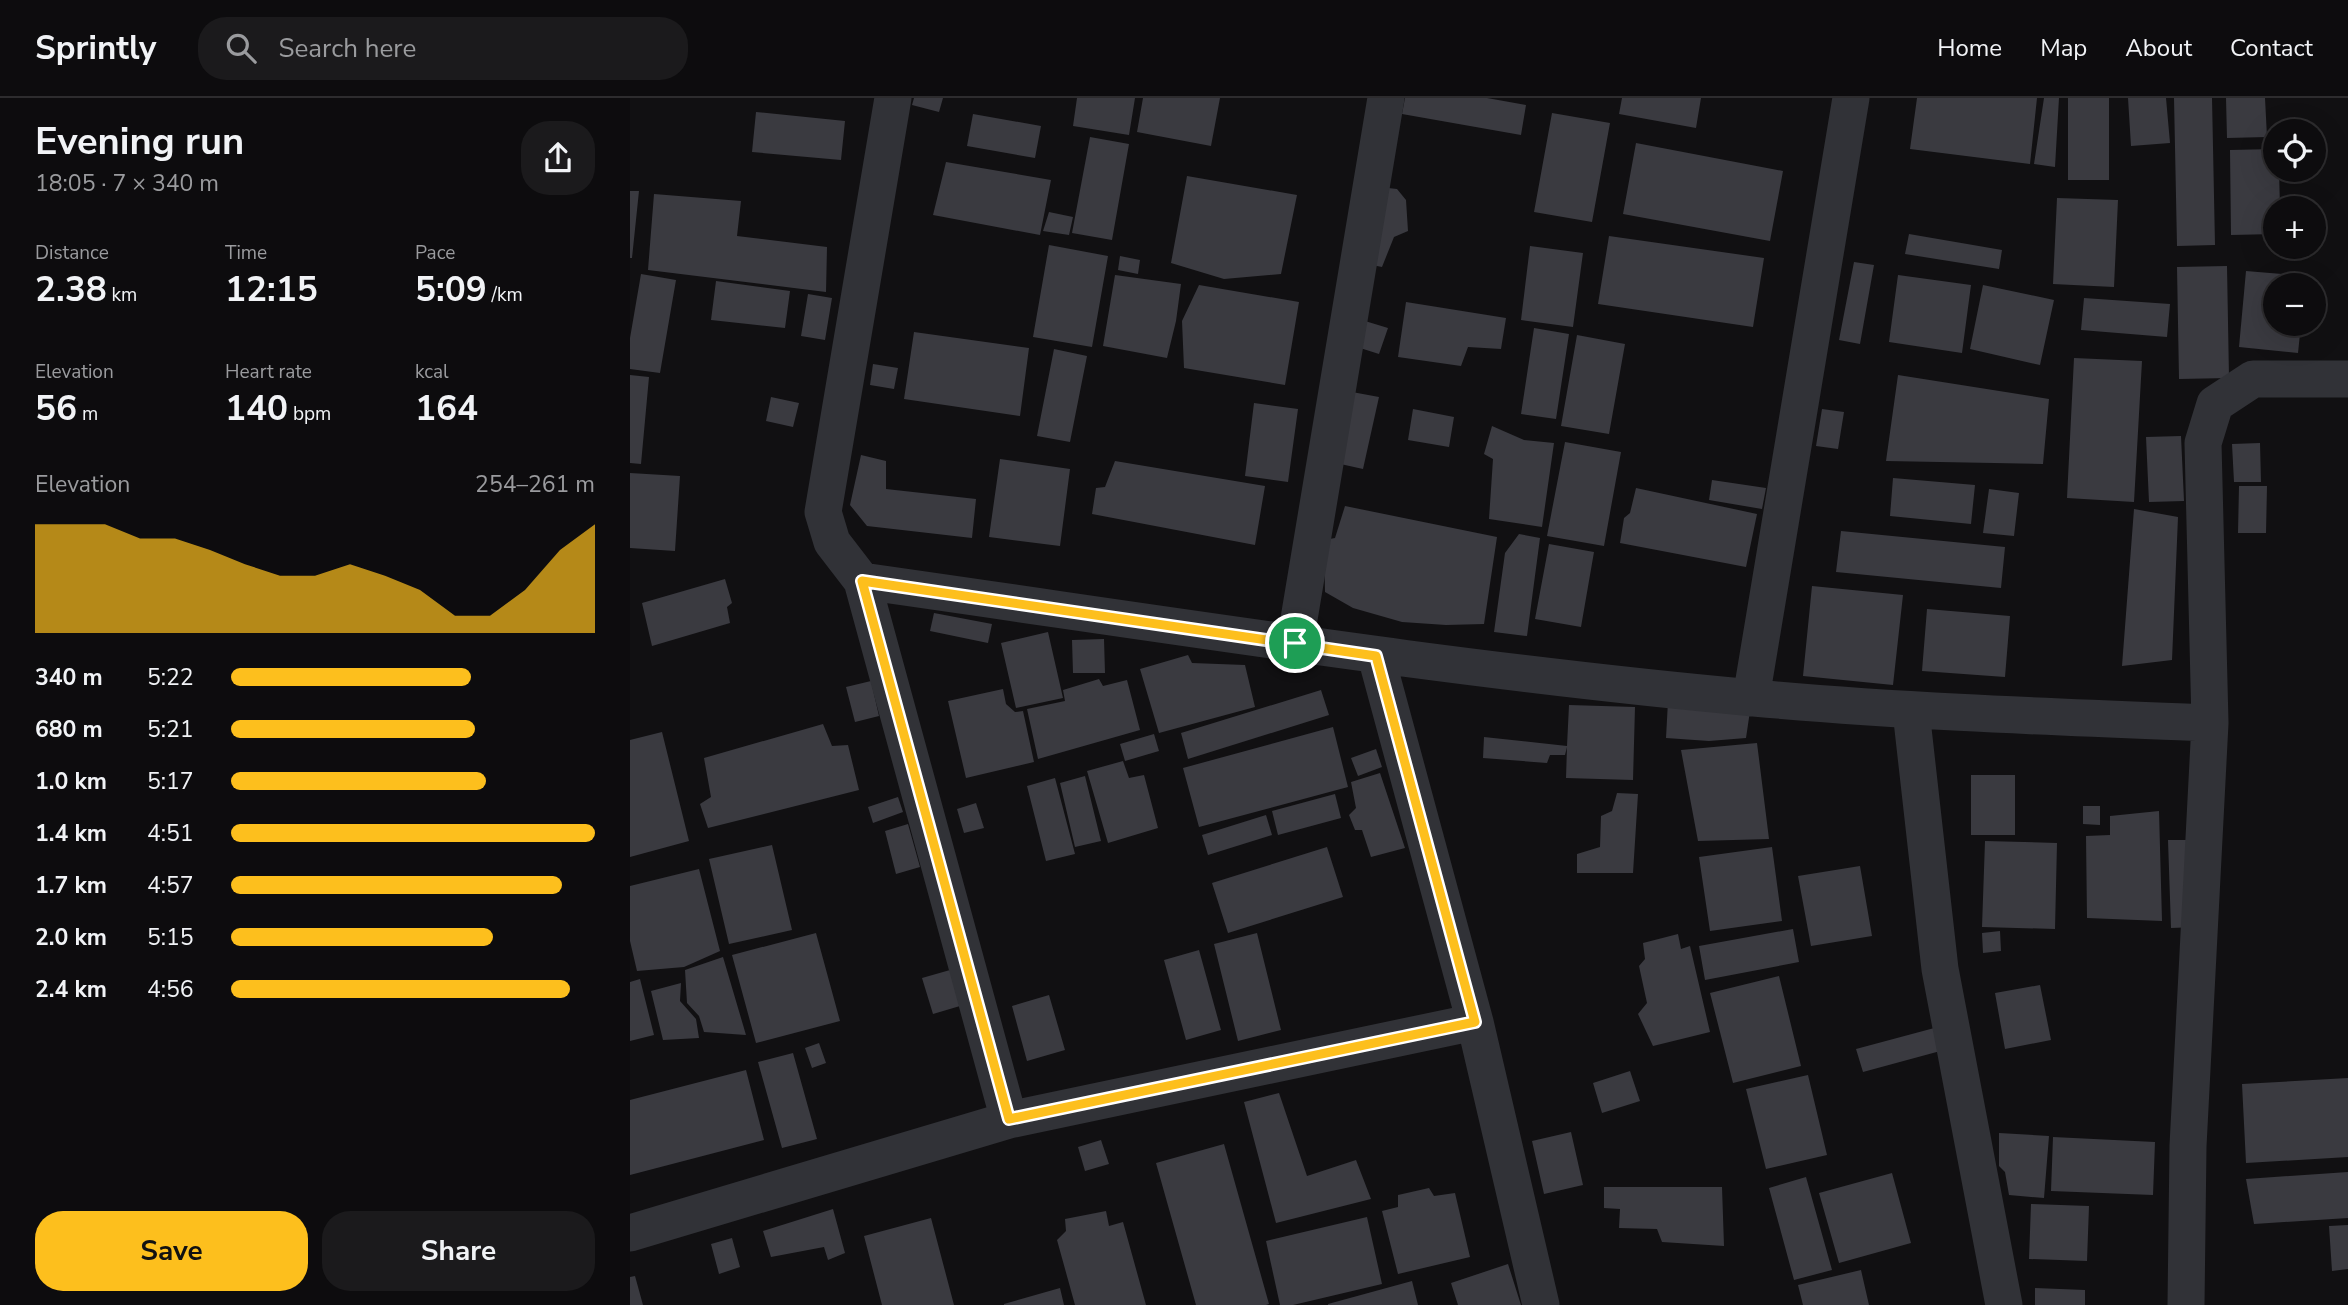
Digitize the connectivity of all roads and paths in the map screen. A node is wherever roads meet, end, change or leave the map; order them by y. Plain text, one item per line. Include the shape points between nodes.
1 (893, 98) edge
2 (1387, 98) edge
3 (1851, 98) edge
4 (2348, 379) edge
5 (862, 581) junction
6 (1295, 643) junction
7 (1376, 656) junction
8 (1751, 698) junction
9 (1911, 711) junction
10 (2210, 723) junction
11 (1475, 1022) junction
12 (1009, 1119) junction
13 (630, 1233) edge
14 (1541, 1305) edge
15 (2004, 1305) edge
16 (2186, 1305) edge

1 - 5 street via 822,512 832,542
2 - 6 street
3 - 8 street
4 - 10 street via 2253,379 2215,404 2203,443
5 - 6 street
5 - 12 street
6 - 7 street
7 - 8 street
7 - 11 street
8 - 9 street
9 - 10 street
9 - 15 street via 1940,969
10 - 16 street via 2188,1146
11 - 12 street
11 - 14 street
12 - 13 street

